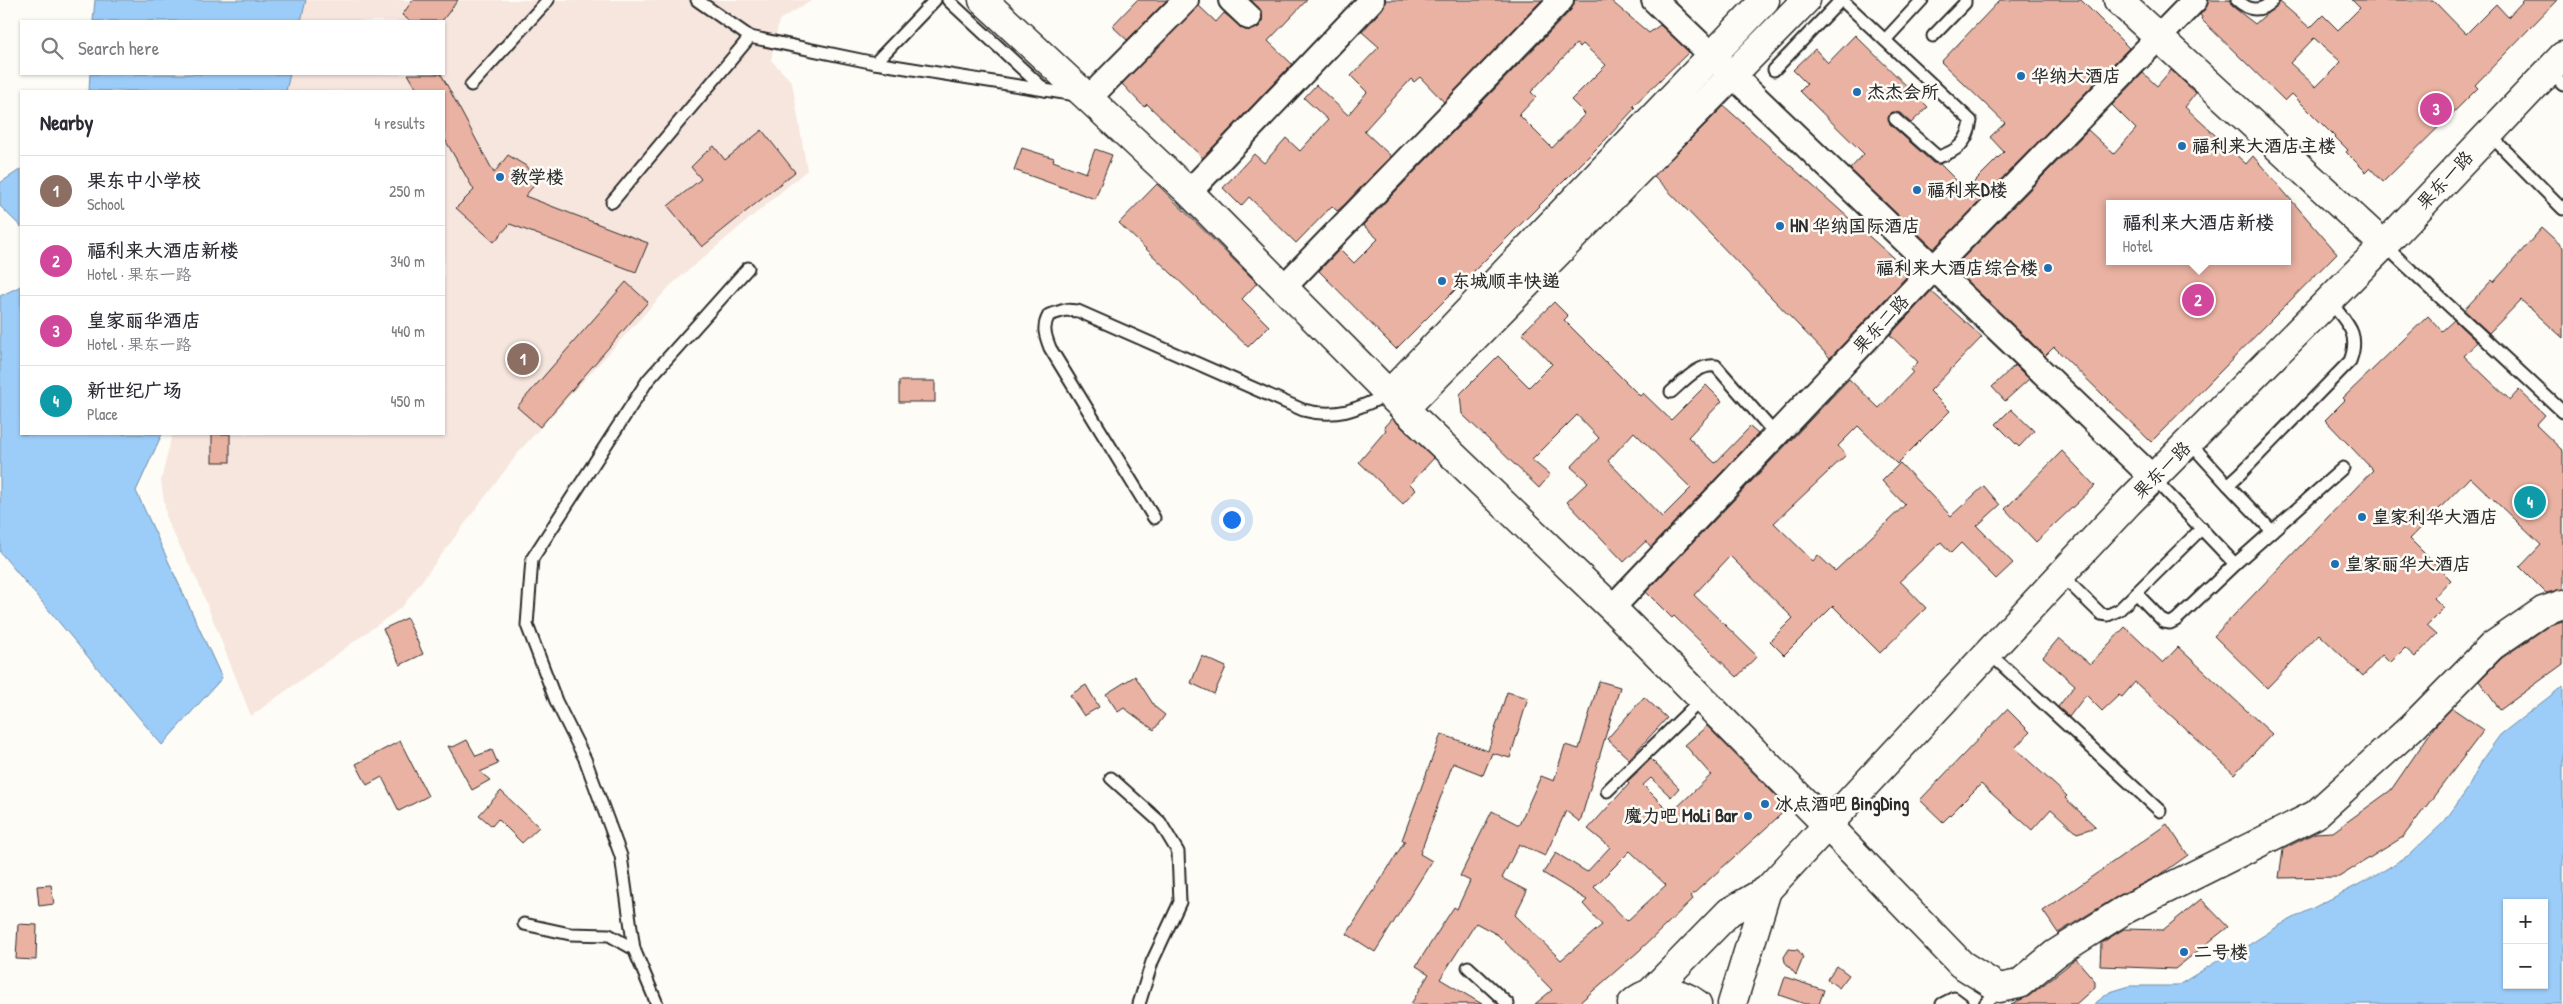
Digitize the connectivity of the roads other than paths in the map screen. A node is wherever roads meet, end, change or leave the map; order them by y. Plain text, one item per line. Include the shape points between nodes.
1 (548, 0) edge
2 (697, 0) edge
3 (935, 0) edge
4 (948, 0) edge
5 (983, 0) edge
6 (1186, 0) edge
7 (1231, 0) edge
8 (1372, 0) edge
9 (1561, 0) edge
10 (1654, 0) edge
11 (1765, 0) edge
12 (1806, 0) edge
13 (1841, 0) edge
14 (1922, 0) edge
15 (1965, 0) edge
16 (2118, 0) edge
17 (2195, 0) edge
18 (2237, 0) edge
19 (2273, 0) edge
20 (1249, 17) dead end
21 (1933, 36) dead end
22 (750, 38) junction
23 (2159, 38) junction
24 (1885, 40) junction
25 (1712, 56) junction
26 (875, 63) junction
27 (1774, 70) dead end
28 (2558, 70) edge
29 (1734, 75) junction
30 (471, 85) dead end
31 (1045, 90) junction
32 (1090, 97) junction
33 (1895, 119) dead end
34 (2489, 134) junction
35 (1189, 192) junction
36 (612, 202) dead end
37 (2563, 209) edge
38 (2384, 245) junction
39 (748, 268) dead end
40 (1934, 268) junction
41 (1283, 288) junction
42 (2330, 300) junction
43 (1671, 392) dead end
44 (1397, 401) junction
45 (2563, 412) edge
46 (1776, 435) junction
47 (2189, 442) junction
48 (2343, 468) dead end
49 (2153, 478) junction
50 (2228, 485) junction
51 (1154, 518) dead end
52 (2202, 528) junction
53 (2272, 531) junction
54 (2234, 564) junction
55 (2061, 575) junction
56 (2136, 593) junction
57 (2563, 604) edge
58 (1612, 608) junction
59 (1988, 653) junction
60 (1702, 699) junction
61 (1111, 778) dead end
62 (1607, 791) dead end
63 (2160, 812) dead end
64 (1827, 825) junction
65 (1767, 890) junction
66 (524, 924) dead end
67 (634, 949) junction
68 (1468, 967) dead end
69 (1992, 996) edge
70 (1641, 999) edge
71 (657, 1004) edge
72 (1139, 1004) edge
73 (1508, 1004) edge
74 (1697, 1004) edge
75 (1732, 1004) edge
76 (1942, 1004) edge
77 (1962, 1004) edge

1 - 30 lane
2 - 22 lane
3 - 26 lane
4 - 31 lane
5 - 32 street
6 - 32 street
7 - 20 street
8 - 35 street
9 - 41 street
10 - 25 street
11 - 25 street
12 - 29 street
13 - 24 lane
13 - 27 lane
14 - 24 lane
15 - 21 lane
16 - 23 street
17 - 23 street, 果东二路
18 - 19 lane via 2247,8 2258,9
22 - 26 lane
22 - 36 lane
23 - 38 street
23 - 40 street, 果东二路
24 - 33 lane via 1971,121 1969,136 1960,148 1938,157
25 - 29 street
25 - 44 street
26 - 31 lane
28 - 34 street, 果东一路
29 - 40 street
29 - 44 street
31 - 32 lane
32 - 35 street
34 - 37 lane
34 - 38 street, 果东一路
35 - 41 street
38 - 42 street, 果东一路
38 - 45 lane
39 - 67 lane via 648,380 532,559 527,625 556,701 585,759 622,856
40 - 46 street, 果东二路
40 - 49 street
41 - 44 street
42 - 47 street, 果东一路
42 - 50 lane via 2355,336 2350,361
43 - 46 lane via 1701,368 1716,366
44 - 51 lane via 1322,415 1302,410 1078,311 1065,310 1049,315 1044,323 1050,348
44 - 58 street
46 - 58 street, 果东二路
47 - 49 street, 果东一路
47 - 50 lane
48 - 53 lane
49 - 52 lane
49 - 55 street, 果东一路
50 - 53 lane
52 - 54 lane
52 - 56 lane
53 - 54 lane
54 - 56 lane via 2170,623 2164,622
55 - 56 lane via 2101,614 2119,610
55 - 59 street, 果东一路
57 - 69 street via 2544,611 2492,646 2412,727 2316,815 2126,909 2055,954 2019,984
58 - 60 street
59 - 63 lane
59 - 64 street, 果东一路
60 - 62 lane
60 - 64 street
61 - 72 lane via 1160,822 1178,852 1180,902 1152,962
64 - 65 street, 果东一路
64 - 69 street
65 - 70 street via 1729,912
65 - 75 street
66 - 67 lane via 570,934 610,935
67 - 71 lane
68 - 73 lane
70 - 74 street via 1665,992 1682,994
76 - 77 lane via 1954,998

